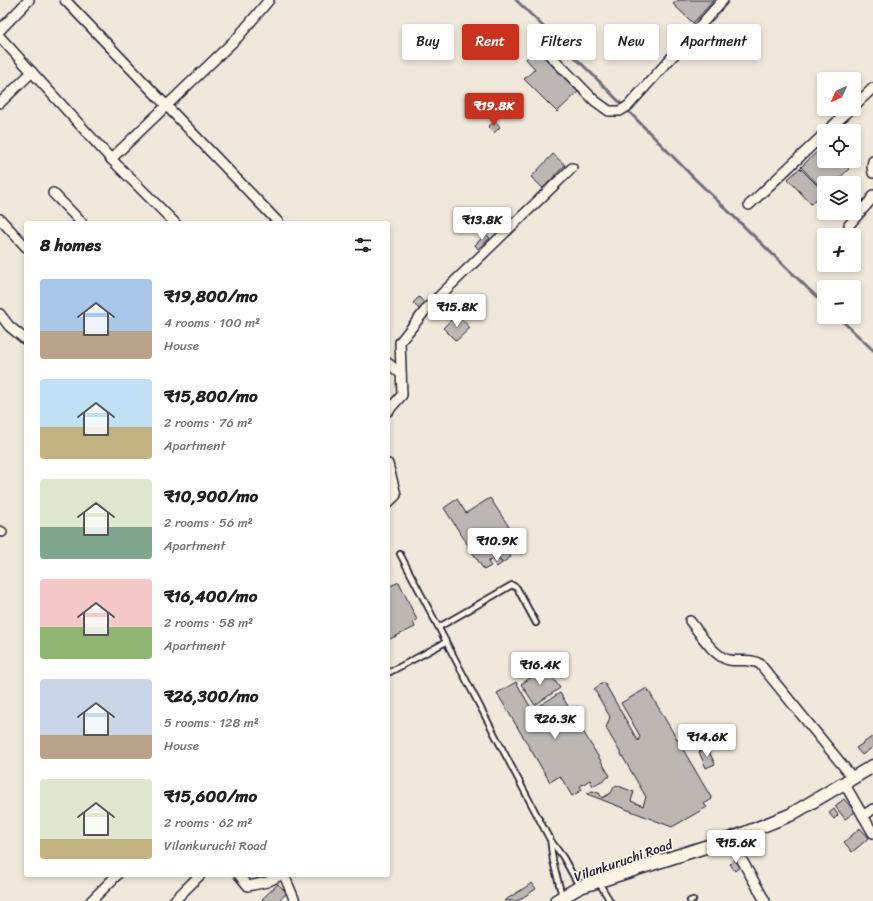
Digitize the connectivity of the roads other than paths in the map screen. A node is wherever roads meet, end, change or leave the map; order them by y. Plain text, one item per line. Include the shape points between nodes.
1 (29, 0) edge
2 (65, 0) edge
3 (269, 0) edge
4 (723, 0) edge
5 (0, 30) edge
6 (0, 37) edge
7 (555, 60) edge
8 (32, 72) junction
9 (873, 88) edge
10 (861, 99) edge
11 (0, 103) edge
12 (166, 105) junction
13 (843, 116) edge
14 (835, 124) edge
15 (817, 141) edge
16 (111, 158) junction
17 (873, 161) edge
18 (572, 168) dead end
19 (873, 174) edge
20 (53, 193) dead end
21 (873, 195) edge
22 (749, 205) dead end
23 (0, 220) edge
24 (80, 221) edge
25 (171, 221) edge
26 (277, 221) edge
27 (849, 225) dead end
28 (24, 245) edge
29 (0, 314) edge
30 (24, 338) edge
31 (390, 365) edge
32 (401, 374) junction
33 (390, 409) edge
34 (390, 472) edge
35 (390, 501) edge
36 (400, 554) dead end
37 (690, 621) dead end
38 (536, 624) dead end
39 (439, 627) junction
40 (446, 642) junction
41 (390, 672) dead end
42 (873, 766) edge
43 (848, 780) junction
44 (873, 809) edge
45 (863, 816) junction
46 (873, 833) edge
47 (550, 838) junction
48 (730, 839) junction
49 (115, 877) edge
50 (198, 877) edge
51 (241, 877) edge
52 (277, 877) edge
53 (285, 877) edge
54 (598, 881) junction
55 (580, 887) junction
56 (559, 899) edge
57 (91, 901) edge
58 (174, 901) edge
59 (295, 901) edge
60 (610, 901) edge
61 (765, 901) edge

1 - 5 street
2 - 12 street
3 - 12 street via 238,37
4 - 7 street via 625,108 608,111
6 - 8 street
8 - 11 street
8 - 16 street
9 - 10 street
12 - 16 street
12 - 26 street
13 - 14 street
15 - 22 street
16 - 25 street
17 - 19 street
18 - 32 street via 428,307 400,342
20 - 24 street
21 - 27 street
23 - 28 street
29 - 30 street via 9,326
31 - 32 street
32 - 33 street via 402,395
34 - 35 street via 396,495
36 - 39 lane
37 - 43 street via 722,656 729,660 755,661 760,664
38 - 39 lane via 512,585
39 - 40 lane
40 - 41 lane
40 - 47 lane
42 - 43 street, Vilankuruchi Road
43 - 45 street
43 - 48 street, Vilankuruchi Road via 790,815
44 - 45 street
45 - 46 street
47 - 55 lane
47 - 56 lane
48 - 54 street, Vilankuruchi Road
48 - 61 street
49 - 57 street
50 - 58 street
51 - 52 street via 248,886
53 - 59 street
54 - 55 street, Vilankuruchi Road
54 - 60 lane
55 - 56 street, Vilankuruchi Road

